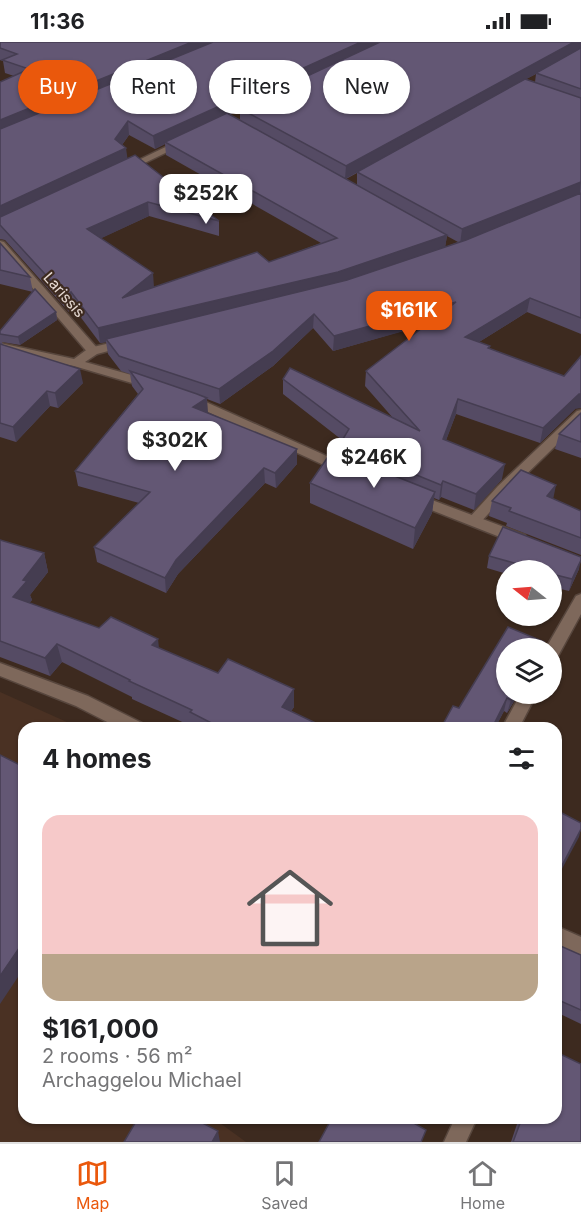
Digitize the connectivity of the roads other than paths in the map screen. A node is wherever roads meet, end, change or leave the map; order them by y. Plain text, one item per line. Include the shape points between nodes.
1 (198, 135) edge
2 (114, 174) edge
3 (0, 244) edge
4 (138, 340) edge
5 (0, 347) edge
6 (93, 351) junction
7 (76, 363) junction
8 (581, 414) edge
9 (360, 477) edge
10 (401, 493) edge
11 (474, 520) junction
12 (538, 546) edge
13 (581, 600) edge
14 (560, 638) edge
15 (0, 669) edge
16 (523, 704) edge
17 (124, 722) edge
18 (513, 722) edge
19 (562, 938) edge
20 (581, 947) edge
21 (463, 1124) edge
22 (455, 1142) edge

1 - 2 street
3 - 6 street, Larissis
4 - 6 street
5 - 7 street
6 - 7 street
7 - 9 street via 203,403
8 - 11 street
10 - 11 street
11 - 12 street
13 - 14 street
15 - 17 street
16 - 18 street
19 - 20 street
21 - 22 street

